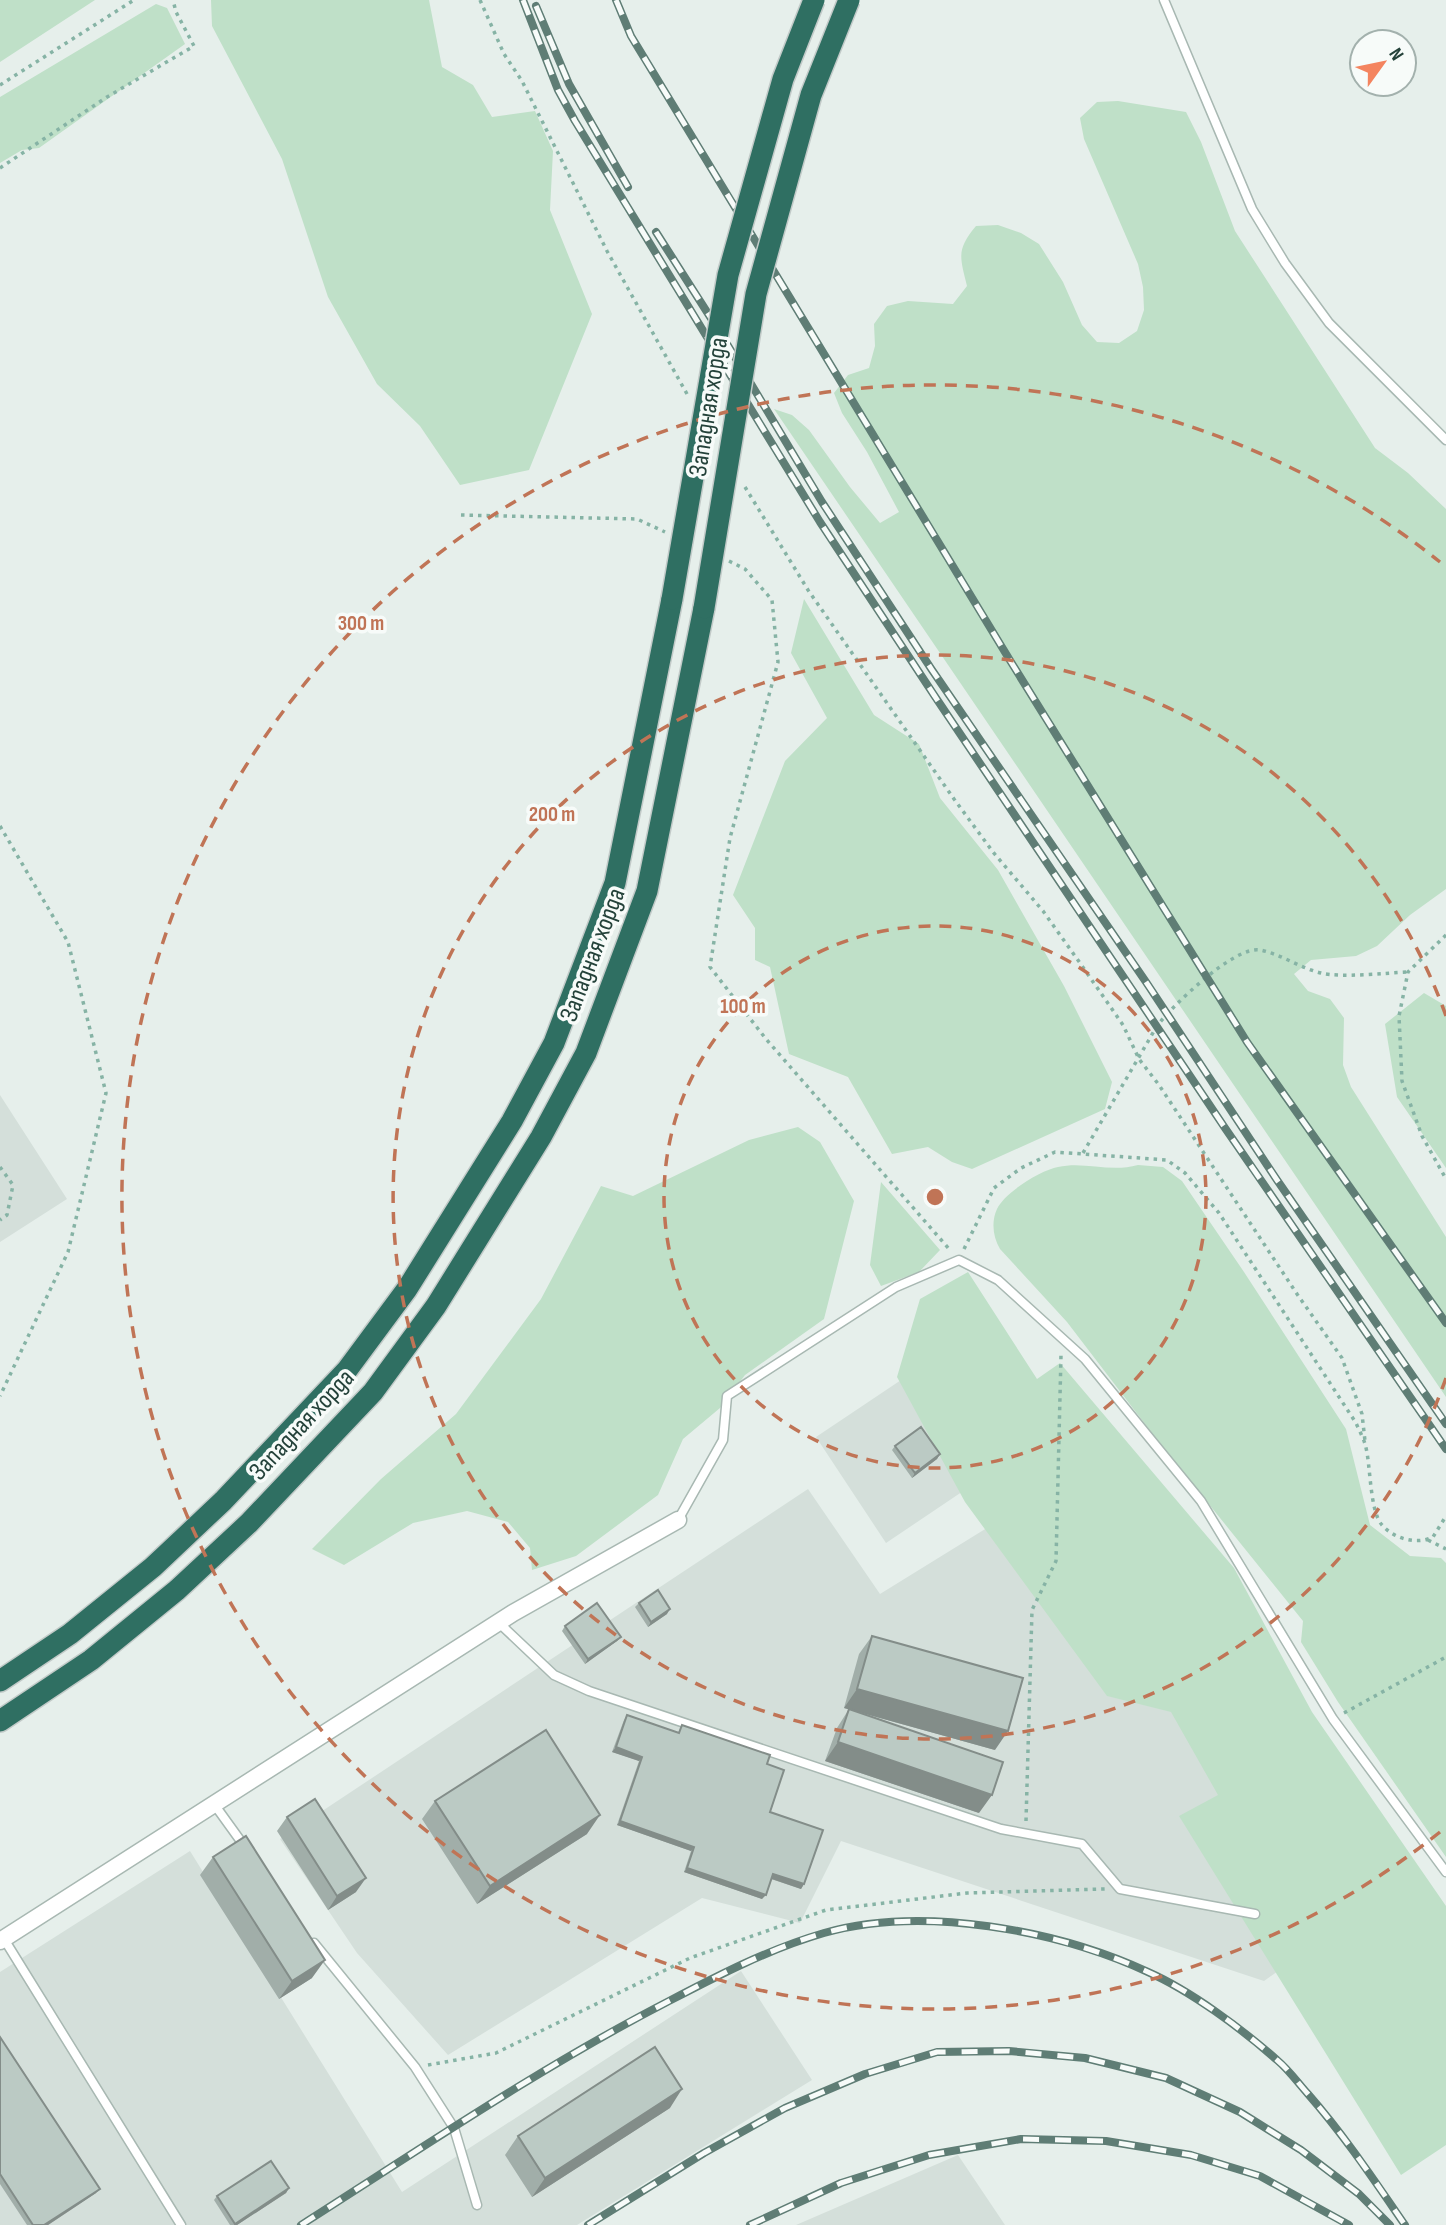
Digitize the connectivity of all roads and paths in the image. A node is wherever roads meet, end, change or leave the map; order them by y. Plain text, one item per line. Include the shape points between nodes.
1 (134, 0) edge
2 (173, 0) edge
3 (480, 0) edge
4 (814, 0) edge
5 (849, 0) edge
6 (1164, 0) edge
7 (0, 85) edge
8 (0, 168) edge
9 (688, 395) dead end
10 (1446, 440) edge
11 (745, 488) dead end
12 (461, 514) dead end
13 (673, 536) dead end
14 (721, 558) dead end
15 (0, 826) edge
16 (1446, 935) edge
17 (1408, 972) junction
18 (1139, 1059) junction
19 (1083, 1153) junction
20 (0, 1167) edge
21 (1446, 1179) edge
22 (0, 1220) edge
23 (959, 1260) junction
24 (1062, 1338) junction
25 (0, 1395) edge
26 (1365, 1445) junction
27 (1446, 1516) edge
28 (678, 1520) joint
29 (1428, 1540) junction
30 (1446, 1549) edge
31 (498, 1622) junction
32 (1446, 1657) edge
33 (0, 1681) edge
34 (1333, 1719) junction
35 (0, 1721) edge
36 (214, 1804) junction
37 (1026, 1834) junction
38 (253, 1858) edge
39 (1446, 1872) edge
40 (1120, 1889) junction
41 (1255, 1914) dead end
42 (306, 1933) edge
43 (2, 1940) edge
44 (415, 2067) junction
45 (477, 2205) dead end
46 (181, 2225) edge

1 - 7 path
2 - 8 path via 194,46
3 - 9 path via 607,251
4 - 33 highway, Западная хорда, bridge via 783,79 728,275 615,883 554,1043 512,1121 407,1289 347,1370 223,1501 153,1567 80,1626
5 - 35 highway, Западная хорда, bridge via 811,95 756,294 704,608 647,891 591,1040 541,1137 436,1307 373,1392 177,1590 91,1660
6 - 10 lane via 1252,209 1285,263 1329,323
11 - 18 path via 808,590 954,799 1043,911 1116,1015
12 - 13 path via 637,519
14 - 23 path via 745,569 772,600 778,662 730,838 710,967 766,1040
15 - 25 path via 68,942 106,1093 68,1252
16 - 17 path
17 - 18 path via 1323,974 1259,950 1245,953 1206,977 1167,1013
17 - 21 path via 1399,1016 1402,1081 1422,1136
18 - 19 path
18 - 26 path via 1342,1358 1362,1414
19 - 23 path via 1055,1152 1021,1168 994,1188
19 - 26 path via 1167,1160 1185,1173 1219,1213 1356,1423
20 - 22 path via 13,1185 7,1215
23 - 24 lane via 998,1280
23 - 28 lane via 896,1287 727,1396 723,1440
24 - 34 lane via 1201,1501
24 - 37 path via 1056,1561 1032,1610
26 - 29 path via 1382,1525 1402,1538
27 - 29 path
28 - 31 street
29 - 30 path
31 - 36 street
31 - 37 lane via 554,1675 589,1691
32 - 34 path
34 - 39 lane
36 - 38 lane
36 - 43 street
37 - 40 lane via 1082,1844
40 - 41 lane
40 - 44 path via 967,1893 826,1910 690,1958 496,2053
42 - 44 lane
43 - 46 lane
44 - 45 lane via 454,2128

